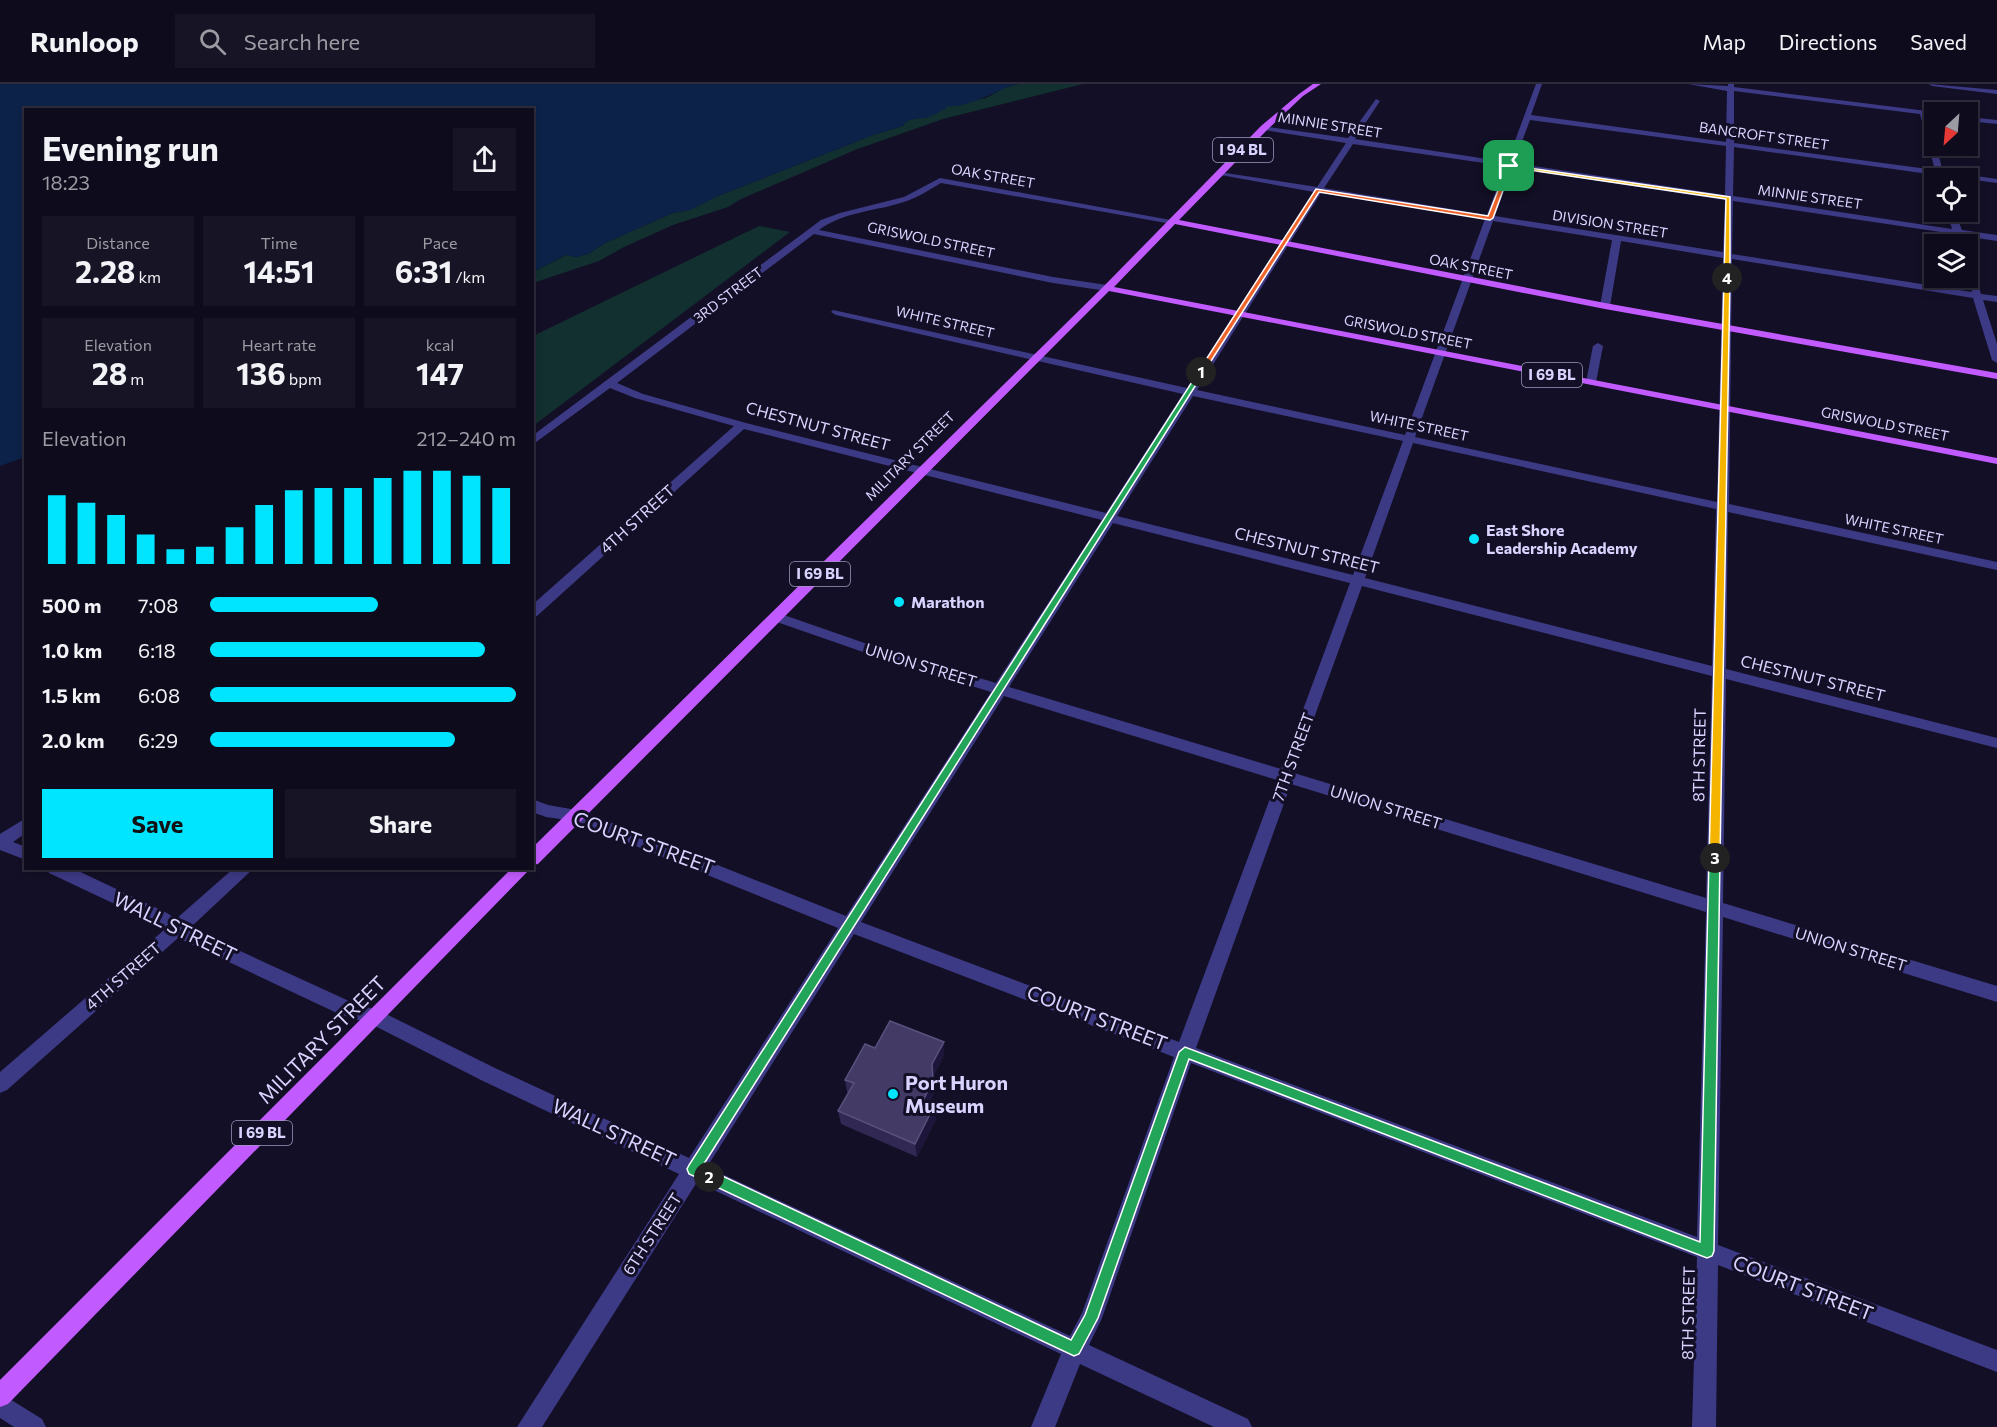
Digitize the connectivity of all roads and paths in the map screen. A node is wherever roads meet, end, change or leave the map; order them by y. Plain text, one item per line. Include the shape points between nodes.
1 (1318, 84) edge
2 (1539, 84) edge
3 (1691, 84) edge
4 (1932, 84) edge
5 (1731, 86) edge
6 (1997, 92) edge
7 (1376, 100) dead end
8 (1923, 113) joint
9 (1527, 117) junction
10 (1978, 119) edge
11 (1997, 122) edge
12 (1264, 128) junction
13 (1349, 142) junction
14 (1730, 145) junction
15 (1509, 166) junction
16 (1938, 168) edge
17 (1219, 174) junction
18 (1924, 174) edge
19 (1978, 179) edge
20 (940, 180) joint
21 (1997, 181) edge
22 (1318, 190) junction
23 (1729, 198) junction
24 (1490, 218) junction
25 (1172, 221) junction
26 (1954, 222) edge
27 (813, 231) junction
28 (1958, 232) junction
29 (1617, 238) junction
30 (1997, 238) edge
31 (1284, 244) junction
32 (1728, 256) junction
33 (1468, 280) junction
34 (1107, 288) junction
35 (1975, 288) edge
36 (1978, 296) junction
37 (1997, 299) edge
38 (1605, 306) junction
39 (836, 312) dead end
40 (1239, 314) junction
41 (1726, 328) junction
42 (1598, 346) dead end
43 (1440, 353) junction
44 (1036, 358) junction
45 (1997, 360) edge
46 (1997, 376) edge
47 (1591, 382) junction
48 (610, 384) junction
49 (1189, 392) junction
50 (1724, 409) junction
51 (742, 425) junction
52 (1409, 440) junction
53 (534, 441) edge
54 (1997, 461) edge
55 (923, 472) junction
56 (1722, 507) junction
57 (1107, 518) junction
58 (1997, 566) edge
59 (1357, 581) junction
60 (534, 611) edge
61 (776, 617) junction
62 (1719, 673) junction
63 (1000, 689) junction
64 (1997, 743) edge
65 (1287, 776) junction
66 (534, 806) edge
67 (576, 815) junction
68 (24, 825) edge
69 (0, 843) edge
70 (24, 853) edge
71 (534, 857) edge
72 (59, 870) edge
73 (244, 870) edge
74 (521, 870) edge
75 (1713, 907) junction
76 (850, 925) junction
77 (177, 930) junction
78 (1997, 993) edge
79 (376, 1018) junction
80 (1185, 1052) junction
81 (0, 1084) edge
82 (693, 1169) junction
83 (1707, 1251) junction
84 (1074, 1349) junction
85 (1997, 1361) edge
86 (0, 1396) edge
87 (0, 1404) edge
88 (34, 1427) edge
89 (528, 1427) edge
90 (1043, 1427) edge
91 (1240, 1427) edge
92 (1704, 1427) edge

1 - 12 main road, MILITARY STREET / I 94 BL
2 - 9 street, 7TH STREET
3 - 5 street
4 - 6 street
5 - 8 street
5 - 14 street, 8TH STREET
7 - 13 street, 6TH STREET
8 - 16 street
9 - 14 street, BANCROFT STREET
9 - 15 street, 7TH STREET
10 - 11 street
12 - 13 street, MINNIE STREET
12 - 17 main road, MILITARY STREET / I 94 BL
13 - 15 street, MINNIE STREET
13 - 22 street, 6TH STREET
14 - 18 street, BANCROFT STREET
14 - 23 street, 8TH STREET
15 - 23 street, MINNIE STREET
15 - 24 street, 7TH STREET
17 - 22 street, DIVISION STREET
17 - 25 main road, MILITARY STREET / I 94 BL
19 - 21 street, BANCROFT STREET
20 - 25 street, OAK STREET
20 - 27 street, 3RD STREET via 906,199 835,217
22 - 24 street, DIVISION STREET
22 - 31 street, 6TH STREET
23 - 28 street, MINNIE STREET
23 - 32 street, 8TH STREET
24 - 29 street, DIVISION STREET
24 - 33 street, 7TH STREET
25 - 31 main road, OAK STREET
25 - 34 main road, MILITARY STREET / I 69 BL
26 - 28 street
27 - 34 street, GRISWOLD STREET
27 - 48 street, 3RD STREET
28 - 30 street, MINNIE STREET
29 - 32 street, DIVISION STREET
29 - 38 street
31 - 33 main road, OAK STREET
31 - 40 street, 6TH STREET
32 - 36 street, DIVISION STREET
32 - 41 street, 8TH STREET
33 - 38 main road, OAK STREET
33 - 43 street, 7TH STREET
34 - 40 main road, GRISWOLD STREET / I 69 BL
34 - 44 main road, MILITARY STREET / I 69 BL
35 - 36 street
36 - 37 street, DIVISION STREET
36 - 45 street
38 - 41 main road, OAK STREET
39 - 44 street, WHITE STREET
40 - 43 main road, GRISWOLD STREET / I 69 BL
40 - 49 street, 6TH STREET
41 - 46 main road, OAK STREET
41 - 50 street, 8TH STREET
42 - 47 street
43 - 47 main road, GRISWOLD STREET / I 69 BL
43 - 52 street, 7TH STREET
44 - 49 street, WHITE STREET
44 - 55 main road, MILITARY STREET / I 69 BL
47 - 50 main road, GRISWOLD STREET / I 69 BL
48 - 51 street, CHESTNUT STREET
48 - 53 street, 3RD STREET
49 - 52 street, WHITE STREET
49 - 57 street, 6TH STREET
50 - 54 main road, GRISWOLD STREET / I 69 BL
50 - 56 street, 8TH STREET
51 - 55 street, CHESTNUT STREET
51 - 60 street, 4TH STREET
52 - 56 street, WHITE STREET
52 - 59 street, 7TH STREET
55 - 57 street, CHESTNUT STREET
55 - 61 main road, MILITARY STREET / I 69 BL
56 - 58 street, WHITE STREET
56 - 62 street, 8TH STREET
57 - 59 street, CHESTNUT STREET
57 - 63 street, 6TH STREET
59 - 62 street, CHESTNUT STREET
59 - 65 street, 7TH STREET
61 - 63 street, UNION STREET
61 - 67 main road, MILITARY STREET / I 69 BL
62 - 64 street, CHESTNUT STREET
62 - 75 street, 8TH STREET
63 - 65 street, UNION STREET
63 - 76 street, 6TH STREET
65 - 75 street, UNION STREET
65 - 80 street, 7TH STREET
66 - 67 street, COURT STREET
67 - 71 main road, MILITARY STREET / I 69 BL
67 - 76 street, COURT STREET
68 - 69 street
69 - 70 street
72 - 77 street, WALL STREET via 162,918
73 - 77 street, 4TH STREET
74 - 79 main road, MILITARY STREET / I 69 BL
75 - 78 street, UNION STREET
75 - 83 street, 8TH STREET
76 - 80 street, COURT STREET
76 - 82 street, 6TH STREET
77 - 79 street, WALL STREET via 345,1008
77 - 81 street, 4TH STREET
79 - 82 street, WALL STREET
79 - 86 main road, MILITARY STREET / I 69 BL
80 - 83 street, COURT STREET
80 - 84 street, 7TH STREET via 1091,1318
82 - 84 street, WALL STREET
82 - 89 street, 6TH STREET
83 - 85 street, COURT STREET
83 - 92 street, 8TH STREET
84 - 90 street, 7TH STREET
84 - 91 street, WALL STREET
87 - 88 street

